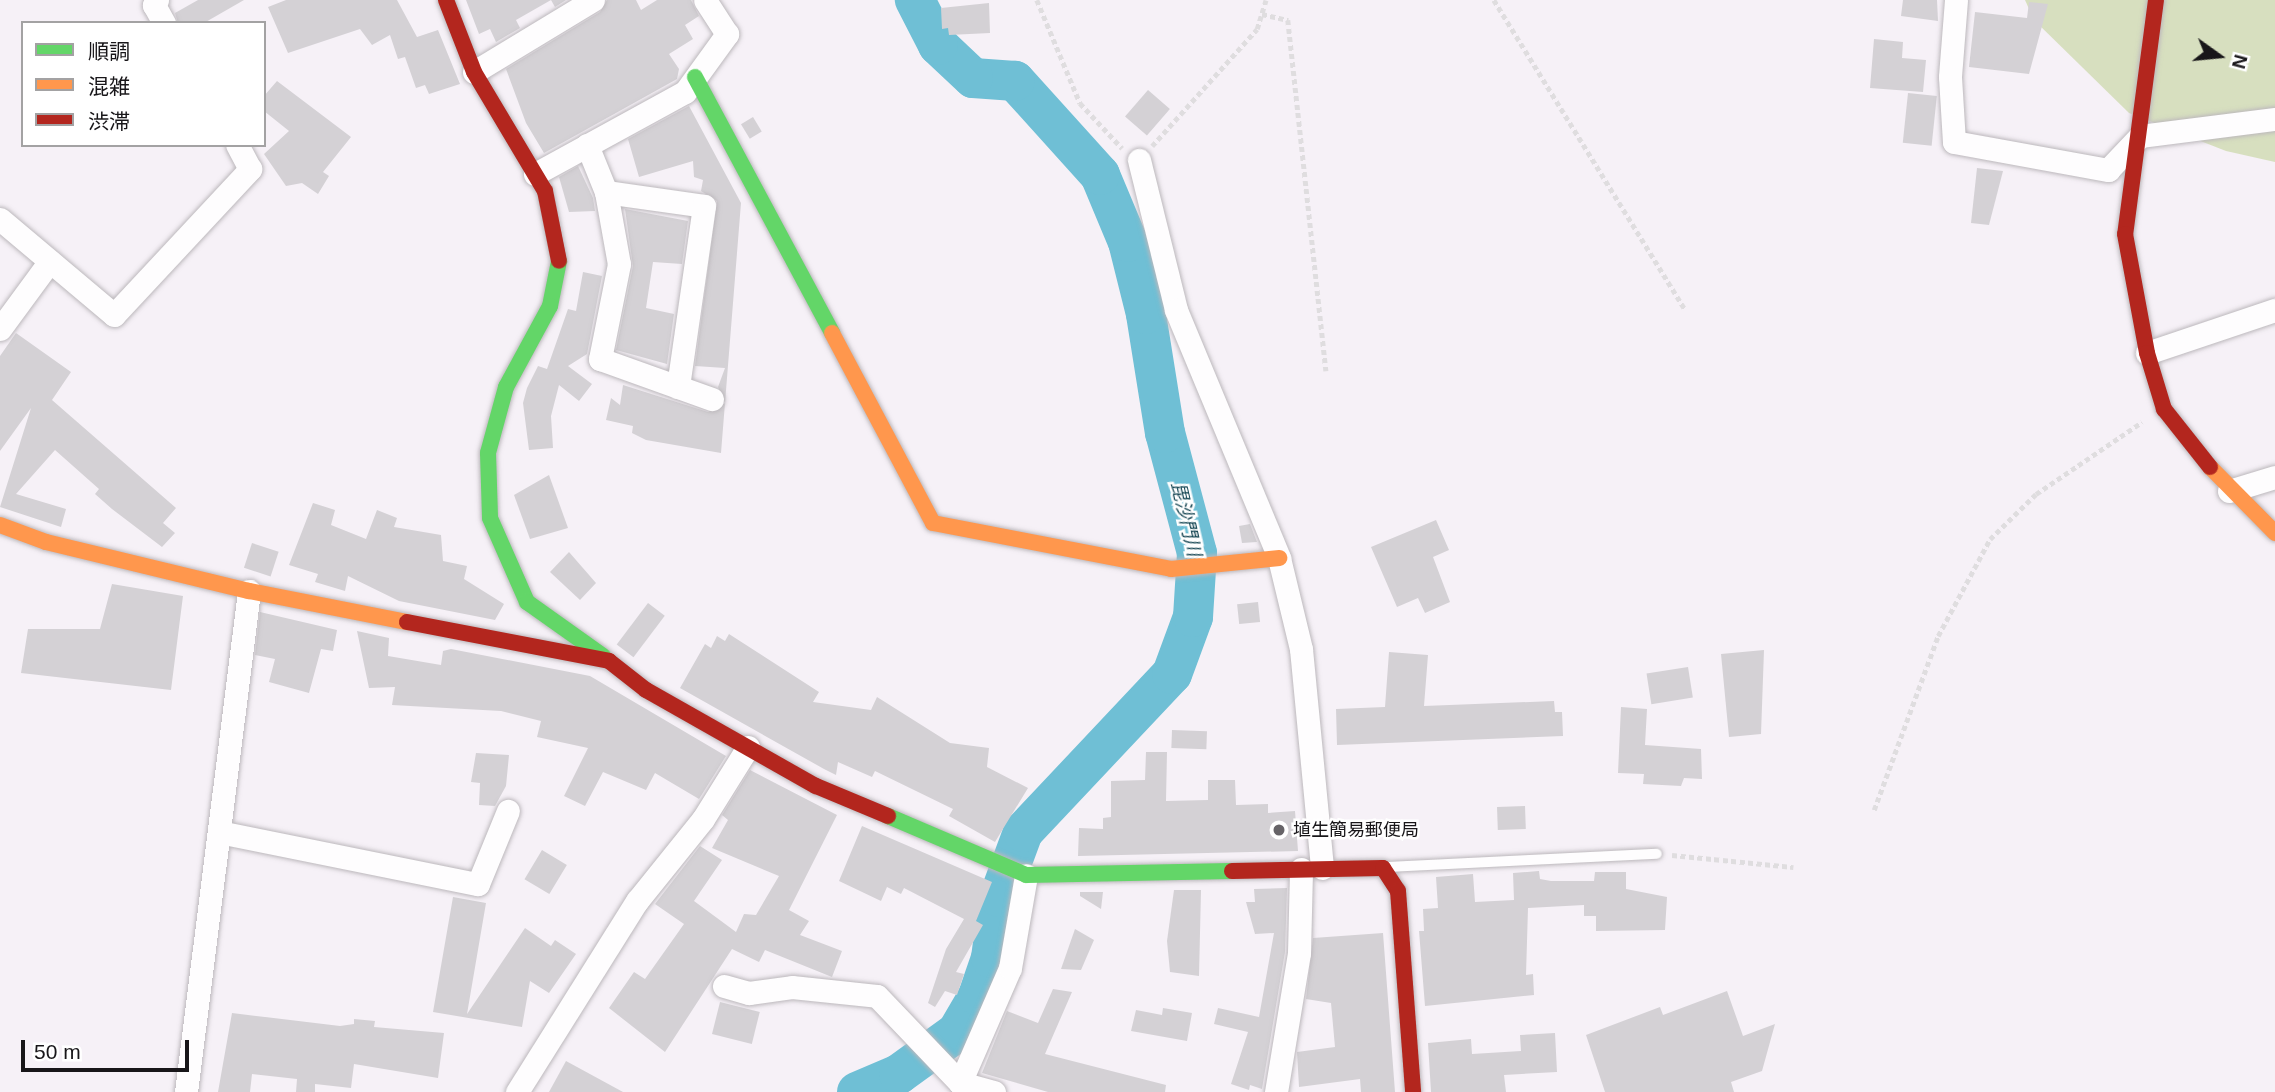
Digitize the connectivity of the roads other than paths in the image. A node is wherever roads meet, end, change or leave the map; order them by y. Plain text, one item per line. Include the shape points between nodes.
1 (158, 0) edge
2 (446, 0) edge
3 (593, 0) edge
4 (705, 0) edge
5 (1956, 0) edge
6 (2156, 0) edge
7 (163, 21) edge
8 (474, 72) junction
9 (695, 77) junction
10 (2275, 120) edge
11 (2140, 136) junction
12 (587, 145) junction
13 (238, 147) edge
14 (1139, 160) road end
15 (535, 174) junction
16 (606, 192) junction
17 (0, 219) edge
18 (50, 261) junction
19 (2275, 310) edge
20 (0, 329) edge
21 (2147, 353) junction
22 (678, 387) junction
23 (712, 399) dead end
24 (2275, 477) edge
25 (2229, 491) junction
26 (0, 525) edge
27 (2275, 533) edge
28 (1279, 558) junction
29 (249, 591) junction
30 (609, 661) junction
31 (748, 747) junction
32 (508, 811) dead end
33 (219, 832) junction
34 (1657, 854) road end
35 (1383, 868) junction
36 (1312, 869) junction
37 (1026, 875) junction
38 (724, 986) dead end
39 (960, 1083) junction
40 (186, 1092) edge
41 (517, 1092) edge
42 (994, 1092) edge
43 (1276, 1092) edge
44 (1413, 1092) edge

1 - 7 street via 154,5
2 - 8 street
3 - 8 street
4 - 9 street via 727,34
5 - 11 street via 1950,77 1954,142 2108,170
6 - 11 street
8 - 15 street
9 - 12 street via 685,92
9 - 28 street via 933,523 1171,569
10 - 11 street
11 - 21 street via 2125,234
12 - 15 street
12 - 16 street
13 - 18 street via 250,169 114,315
14 - 28 street via 1176,310
15 - 30 street via 545,191 561,253 550,306 506,387 488,453 489,518 527,602
16 - 22 street via 619,264 600,359
16 - 22 street via 705,206
17 - 18 street
18 - 20 street
19 - 21 street
21 - 25 street via 2164,409
22 - 23 street
24 - 25 street
25 - 27 street
26 - 29 street via 46,542
28 - 36 street via 1301,649
29 - 30 street
29 - 33 street
30 - 31 street via 646,690
31 - 37 street via 937,842
31 - 41 street via 703,819 637,901
32 - 33 street via 478,884
33 - 40 street
34 - 35 lane
35 - 36 street
35 - 44 street via 1398,891
36 - 37 street
36 - 43 street
37 - 39 street via 1010,968
38 - 39 street via 749,993 792,987 877,996
39 - 42 street

